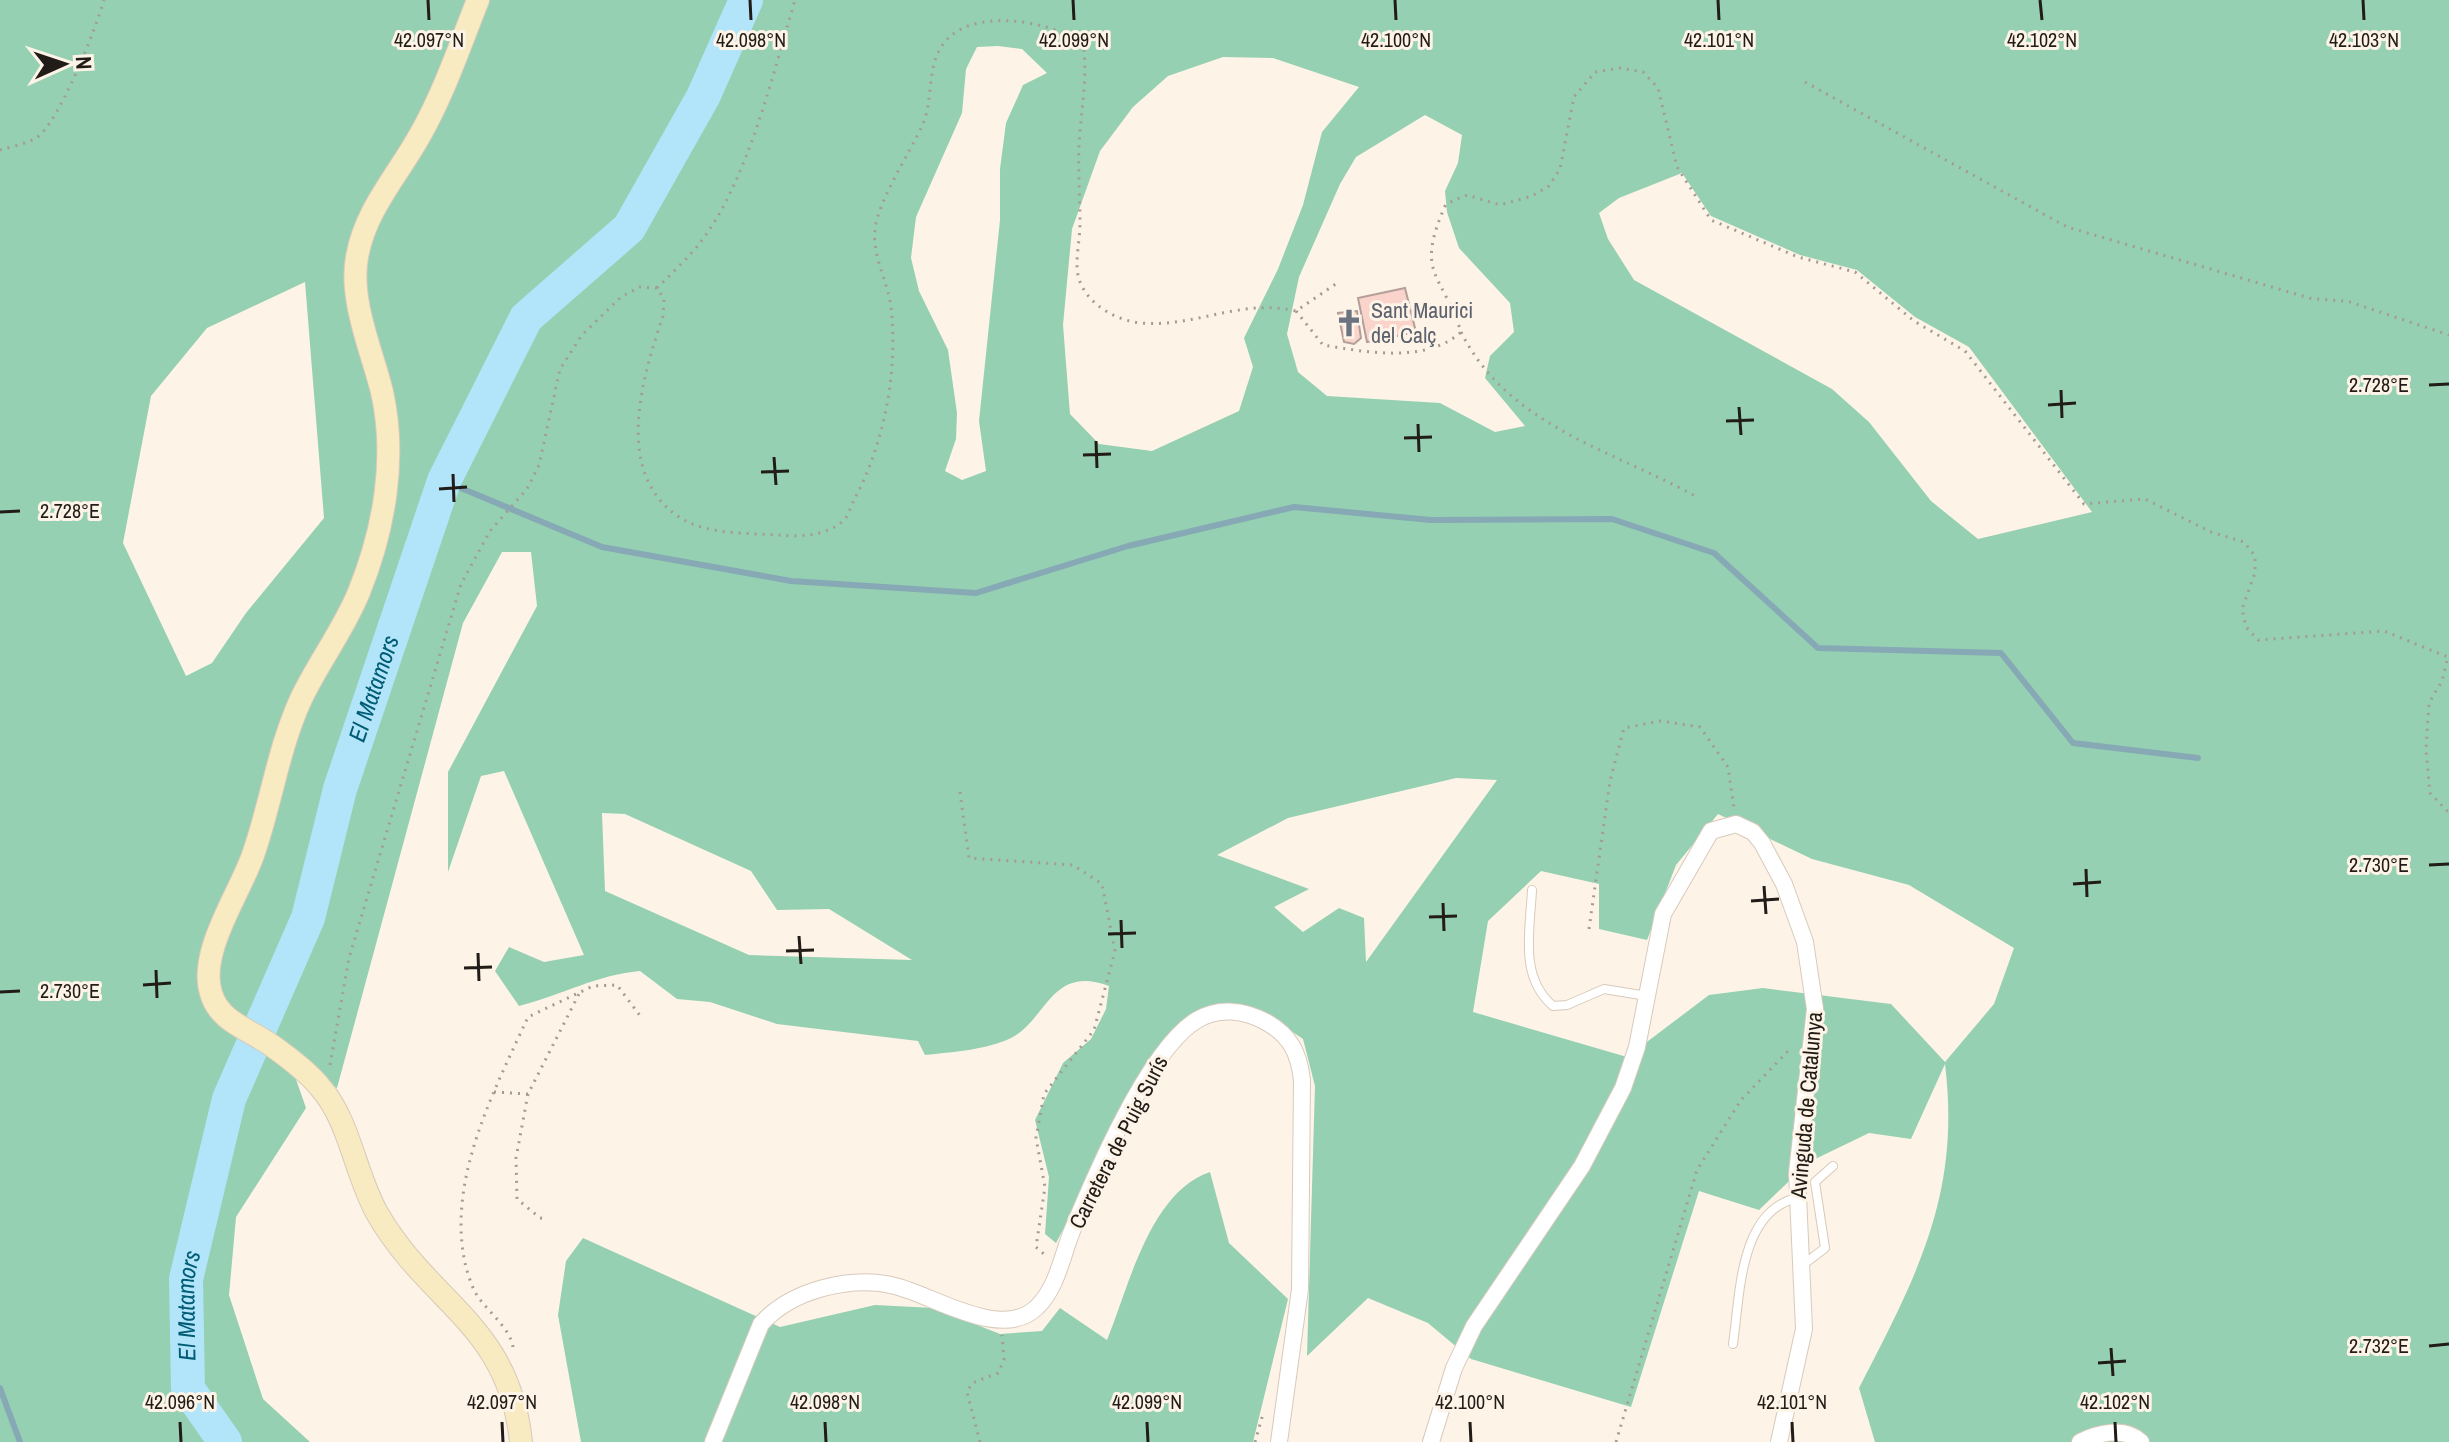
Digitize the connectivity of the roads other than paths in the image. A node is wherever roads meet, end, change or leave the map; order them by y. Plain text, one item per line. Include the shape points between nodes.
1 (478, 0) edge
2 (1532, 890) dead end
3 (1647, 996) junction
4 (1833, 1166) dead end
5 (1797, 1198) junction
6 (1804, 1264) junction
7 (1733, 1344) dead end
8 (521, 1442) edge
9 (713, 1442) edge
10 (1279, 1442) edge
11 (1431, 1442) edge
12 (1779, 1442) edge
13 (2080, 1442) edge
14 (2141, 1442) edge

1 - 8 street via 420,135 379,197 356,258 360,307 383,398 387,445 387,491 378,539 358,596 299,703 253,856 209,969 211,994 227,1020 269,1043 325,1093 388,1231 481,1334 505,1373
2 - 3 lane via 1529,969 1539,994 1553,1006 1604,989
3 - 5 street, Avinguda de Catalunya via 1668,900 1711,831 1736,824 1753,832 1795,912 1811,973 1814,1032
3 - 11 street via 1623,1088 1582,1166 1474,1326 1454,1368
4 - 6 lane via 1815,1182 1825,1248
5 - 6 street, Avinguda de Catalunya
5 - 7 lane via 1782,1201 1756,1227
6 - 12 street, Avinguda de Catalunya via 1802,1352
9 - 10 street, Carretera de Puig Surís via 761,1324 797,1298 836,1286 882,1284 976,1316 1017,1319 1034,1311 1046,1296 1087,1195 1158,1060 1198,1018 1231,1011 1279,1030 1296,1050 1301,1072 1301,1247
13 - 14 street via 2092,1435 2127,1433

